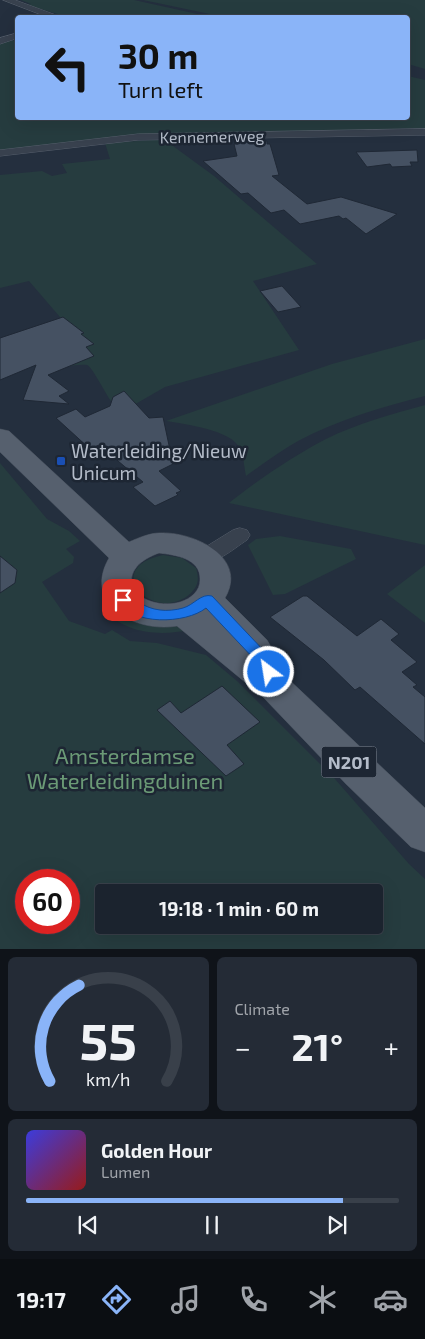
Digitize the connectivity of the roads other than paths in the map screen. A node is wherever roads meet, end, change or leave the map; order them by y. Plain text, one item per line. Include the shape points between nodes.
1 (7, 0) edge
2 (51, 15) edge
3 (15, 36) edge
4 (3, 40) edge
5 (425, 132) edge
6 (0, 153) edge
7 (0, 437) edge
8 (240, 535) dead end
9 (137, 551) junction
10 (206, 556) junction
11 (196, 607) junction
12 (425, 834) edge

1 - 2 street
3 - 4 street
5 - 6 street, Kennemerweg via 138,137
7 - 9 main road
8 - 10 street
9 - 10 main road via 159,543 182,544
9 - 11 main road via 118,568 116,576 117,590 129,606 160,616
10 - 11 main road via 214,568 216,581 213,590
11 - 12 main road, N201

